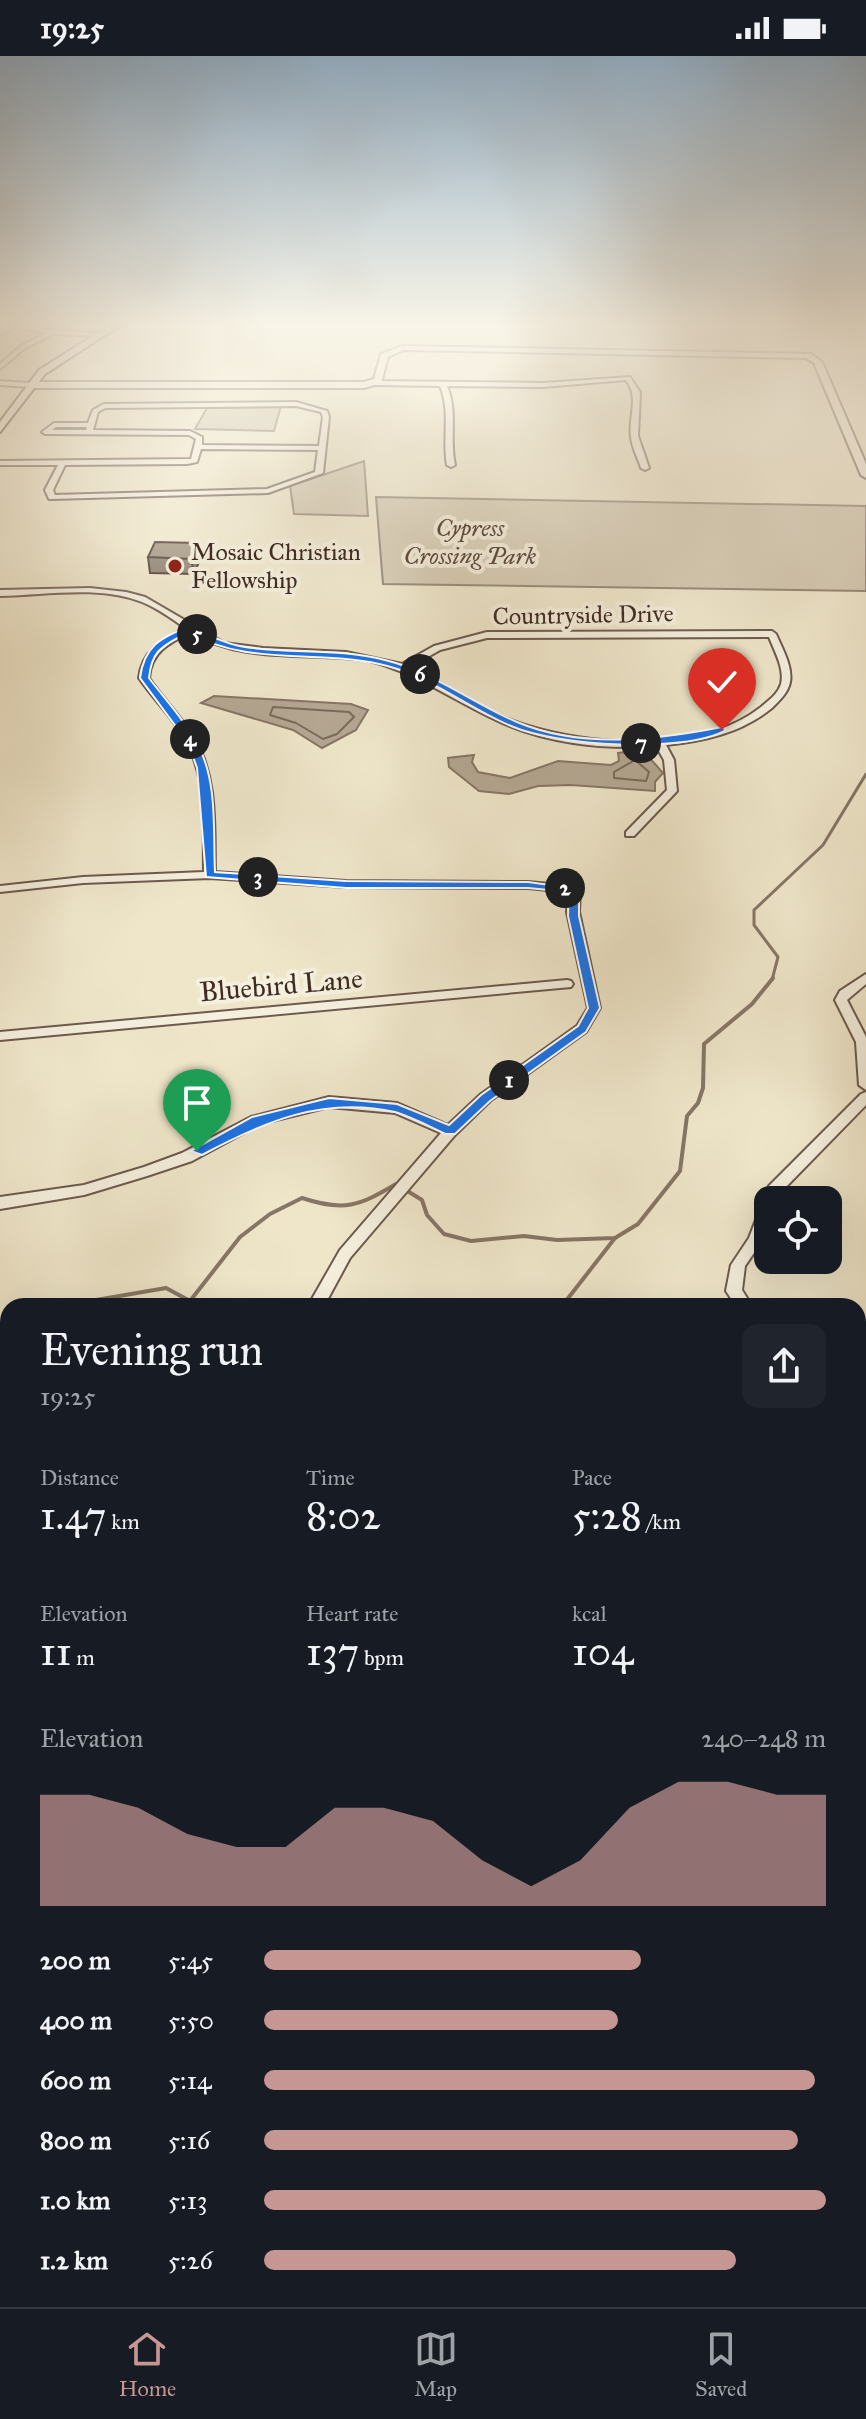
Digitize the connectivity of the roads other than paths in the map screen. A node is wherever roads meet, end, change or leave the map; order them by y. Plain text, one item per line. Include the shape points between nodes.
1 (49, 429) edge
2 (90, 429) edge
3 (325, 429) edge
4 (446, 429) edge
5 (635, 429) edge
6 (846, 429) edge
7 (88, 434) junction
8 (198, 447) junction
9 (323, 448) junction
10 (0, 464) edge
11 (62, 464) junction
12 (451, 465) dead end
13 (645, 468) dead end
14 (866, 475) edge
15 (0, 593) edge
16 (0, 600) edge
17 (153, 605) junction
18 (189, 629) junction
19 (402, 668) junction
20 (659, 742) junction
21 (630, 834) dead end
22 (210, 875) junction
23 (0, 889) edge
24 (866, 978) edge
25 (567, 984) dead end
26 (0, 1036) edge
27 (866, 1085) edge
28 (866, 1097) edge
29 (450, 1131) junction
30 (778, 1186) edge
31 (0, 1203) edge
32 (754, 1241) edge
33 (320, 1298) edge
34 (739, 1298) edge

1 - 7 street via 45,432
2 - 7 street
3 - 9 street
4 - 12 street
5 - 13 street
6 - 14 street
7 - 8 street via 196,434
8 - 9 street
8 - 11 street via 194,460 187,462
9 - 11 street via 319,473 281,489 138,497 49,495
10 - 11 street
15 - 17 street via 112,593
16 - 17 street
17 - 18 street
18 - 19 street via 244,650 348,655
18 - 22 street via 147,657 144,678 193,742 202,768
19 - 20 street via 516,725 584,740
19 - 20 street, Countryside Drive via 437,648 487,635 772,634 786,678 765,711 704,736
20 - 21 street via 669,760 672,791
22 - 23 street
22 - 29 street via 574,889 573,916 594,1008 582,1029 485,1098
24 - 27 street via 841,1000 862,1042
25 - 26 street, Bluebird Lane
28 - 30 street
29 - 31 street via 397,1108 329,1102 256,1120 187,1157 147,1171 84,1190
29 - 33 street via 345,1254
32 - 34 street via 738,1265 734,1291

